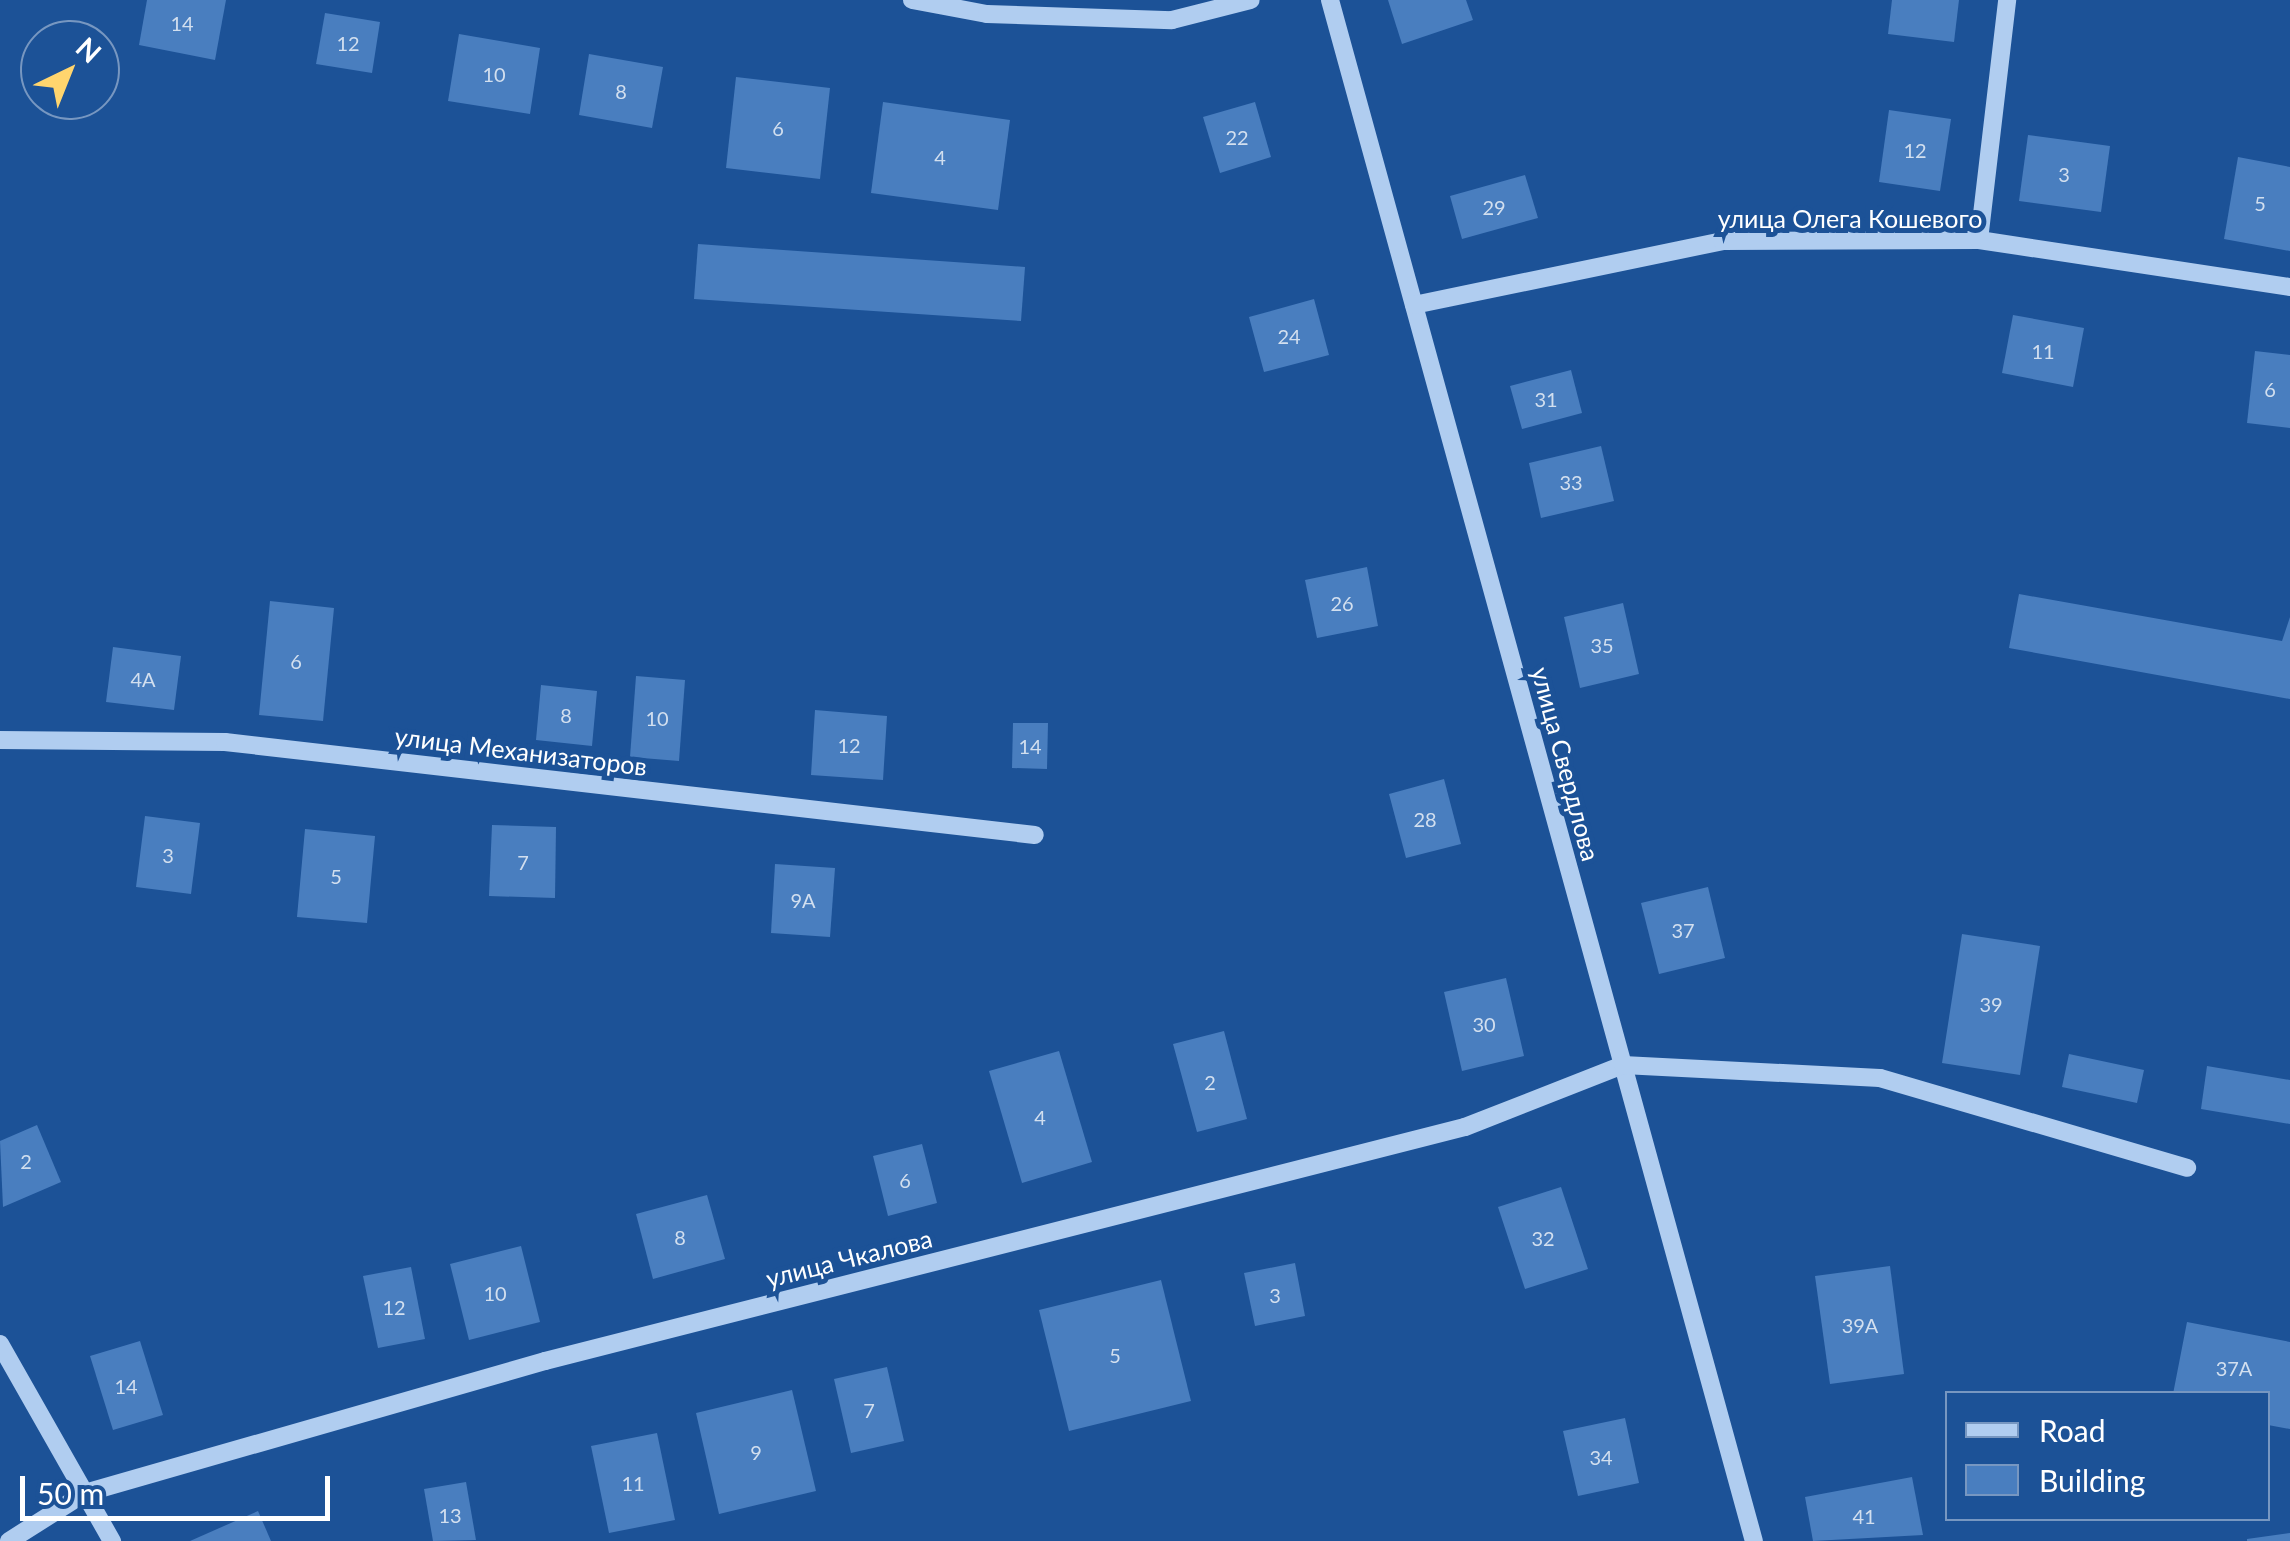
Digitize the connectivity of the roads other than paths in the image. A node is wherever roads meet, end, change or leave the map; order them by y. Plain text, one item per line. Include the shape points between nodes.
1 (912, 0) edge
2 (1251, 0) edge
3 (1330, 0) edge
4 (2007, 0) edge
5 (1979, 240) junction
6 (2290, 287) edge
7 (1414, 304) junction
8 (0, 740) edge
9 (1035, 835) dead end
10 (1623, 1066) junction
11 (2187, 1168) dead end
12 (0, 1344) edge
13 (84, 1492) junction
14 (9, 1541) edge
15 (112, 1541) edge
16 (1754, 1541) edge

1 - 2 street via 987,14 1172,20
3 - 7 street, улица Свердлова
4 - 5 street
5 - 6 street, улица Олега Кошевого
5 - 7 street, улица Олега Кошевого via 1722,241
7 - 10 street, улица Свердлова
8 - 9 street, улица Механизаторов via 225,742
10 - 11 street via 1880,1078
10 - 13 street, улица Чкалова via 1465,1127 545,1361
10 - 16 street, улица Свердлова
12 - 13 street
13 - 14 street, улица Чкалова
13 - 15 street

